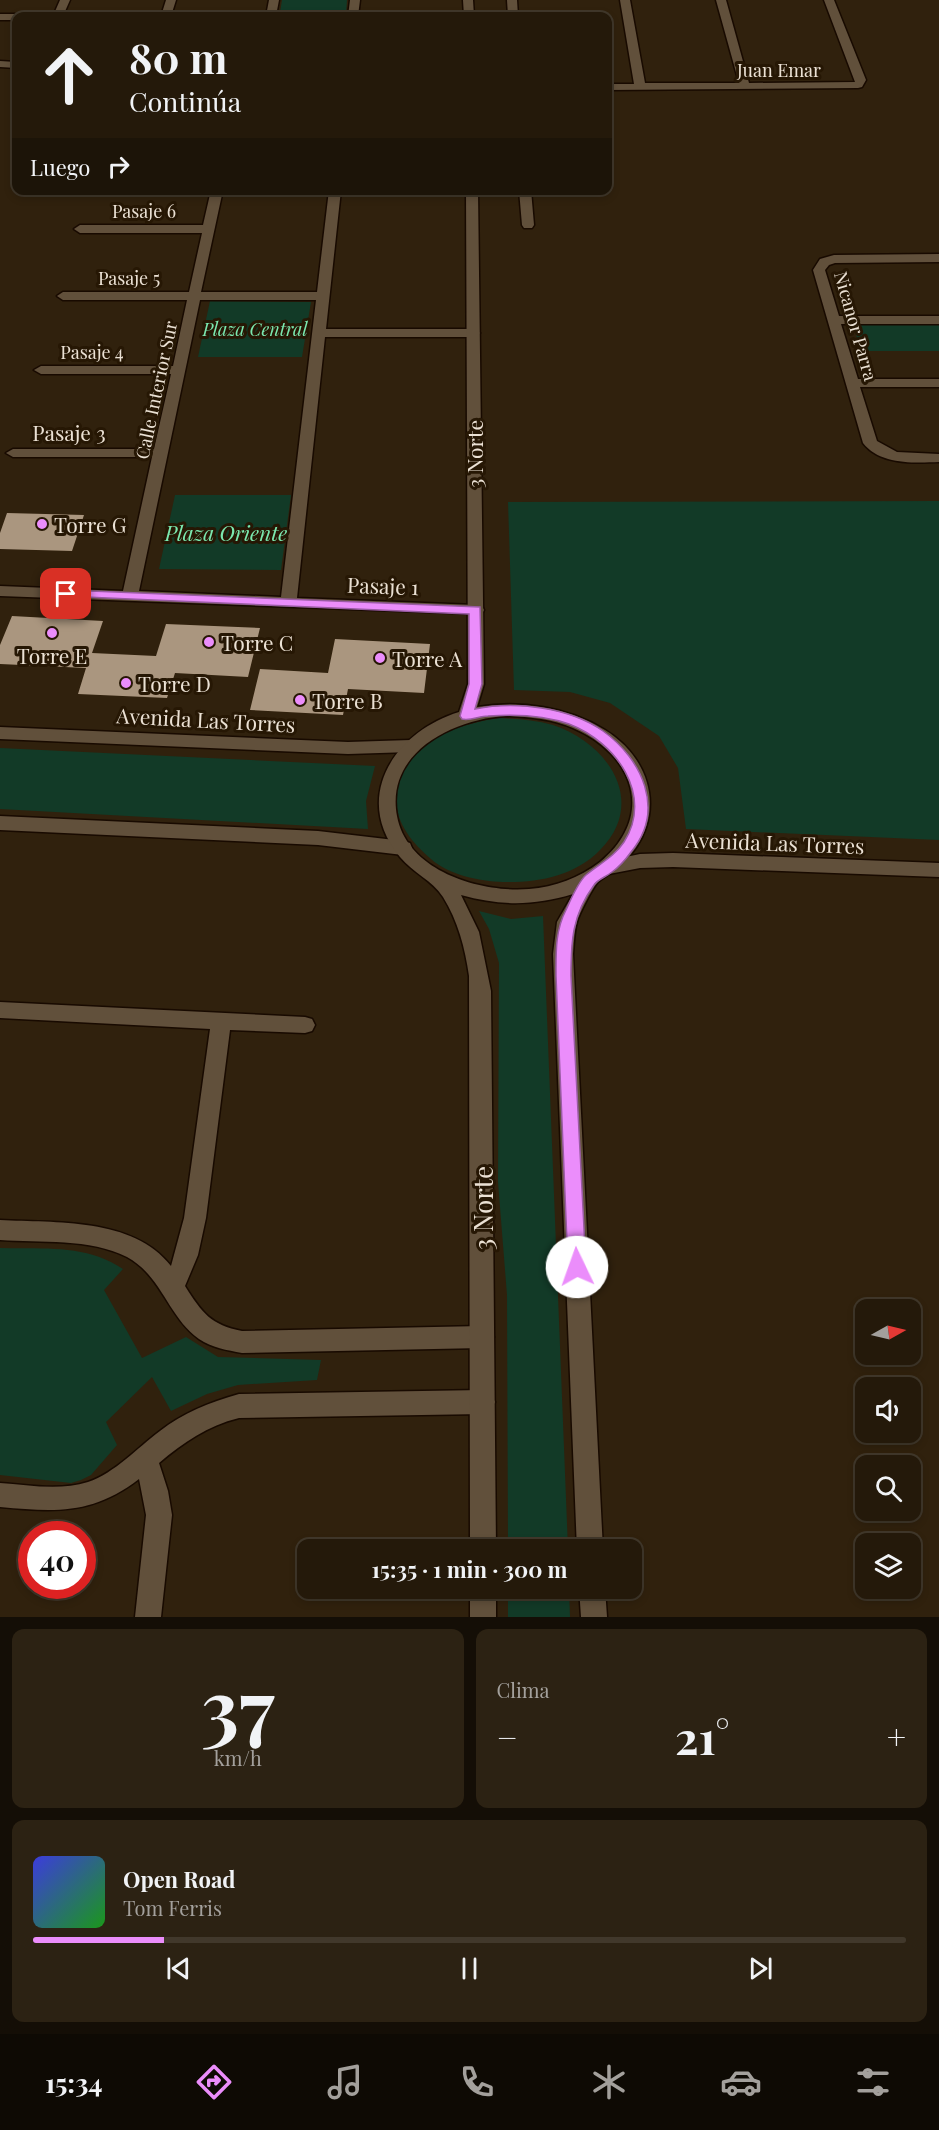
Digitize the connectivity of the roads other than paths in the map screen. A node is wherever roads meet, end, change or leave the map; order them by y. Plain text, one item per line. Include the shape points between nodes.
1 (625, 0) edge
2 (721, 0) edge
3 (830, 0) edge
4 (745, 86) junction
5 (612, 87) edge
6 (640, 87) junction
7 (216, 195) edge
8 (334, 195) edge
9 (472, 195) edge
10 (525, 195) edge
11 (528, 225) dead end
12 (80, 229) dead end
13 (209, 229) junction
14 (939, 258) edge
15 (63, 296) dead end
16 (195, 296) junction
17 (323, 296) junction
18 (834, 320) junction
19 (939, 320) edge
20 (318, 333) junction
21 (473, 333) junction
22 (41, 370) dead end
23 (179, 370) junction
24 (852, 383) junction
25 (939, 383) edge
26 (13, 453) dead end
27 (161, 453) junction
28 (939, 458) edge
29 (0, 591) edge
30 (130, 596) junction
31 (288, 603) junction
32 (476, 610) junction
33 (466, 716) junction
34 (0, 733) edge
35 (411, 746) junction
36 (0, 823) edge
37 (403, 848) junction
38 (609, 867) junction
39 (939, 870) edge
40 (439, 877) junction
41 (590, 879) junction
42 (0, 1010) edge
43 (221, 1021) junction
44 (304, 1025) dead end
45 (0, 1230) edge
46 (173, 1288) junction
47 (482, 1337) junction
48 (483, 1402) junction
49 (145, 1459) junction
50 (0, 1495) edge
51 (483, 1539) edge
52 (589, 1539) edge
53 (483, 1599) edge
54 (593, 1599) edge
55 (148, 1617) edge
56 (483, 1617) edge
57 (594, 1617) edge

1 - 6 street
2 - 4 street
3 - 4 street, Juan Emar via 860,83
4 - 6 street, Juan Emar
5 - 6 street, Juan Emar
7 - 13 street, Calle Interior Sur
8 - 17 street
9 - 21 street, 3 Norte
10 - 11 street
12 - 13 street, Pasaje 6
13 - 16 street, Calle Interior Sur
14 - 18 street, Nicanor Parra via 841,258 824,262 819,270
15 - 16 street, Pasaje 5
16 - 17 street, Pasaje 5
16 - 23 street, Calle Interior Sur
17 - 20 street
18 - 19 street
18 - 24 street, Nicanor Parra
20 - 21 street
20 - 31 street
21 - 32 street, 3 Norte
22 - 23 street, Pasaje 4
23 - 27 street, Calle Interior Sur
24 - 25 street
24 - 28 street, Nicanor Parra via 868,437 875,447 899,457
26 - 27 street, Pasaje 3
27 - 30 street, Calle Interior Sur
29 - 30 street, Pasaje 1
30 - 31 street, Pasaje 1
31 - 32 street, Pasaje 1
32 - 33 street, 3 Norte via 476,684
33 - 35 street via 445,723
33 - 38 street via 506,710 547,713 596,732 615,747 630,765 639,785 642,806 639,827 628,847
34 - 35 street, Avenida Las Torres via 348,748
35 - 37 street via 392,773 386,803 394,834
36 - 37 street via 318,838
37 - 40 street
38 - 39 street, Avenida Las Torres via 673,860
38 - 41 street
40 - 41 street via 480,893 502,896 548,894
40 - 47 street, 3 Norte via 463,914 479,963
41 - 52 street via 567,922 562,954
42 - 43 street
43 - 44 street
43 - 46 street via 195,1218 187,1255
45 - 46 street via 117,1242 150,1260
46 - 47 street via 204,1329 219,1338 242,1342
47 - 48 street, 3 Norte
48 - 49 street via 239,1406 196,1421
48 - 51 street, 3 Norte
49 - 50 street via 113,1483 85,1496 65,1499
49 - 55 street via 159,1515
53 - 56 street
54 - 57 street

